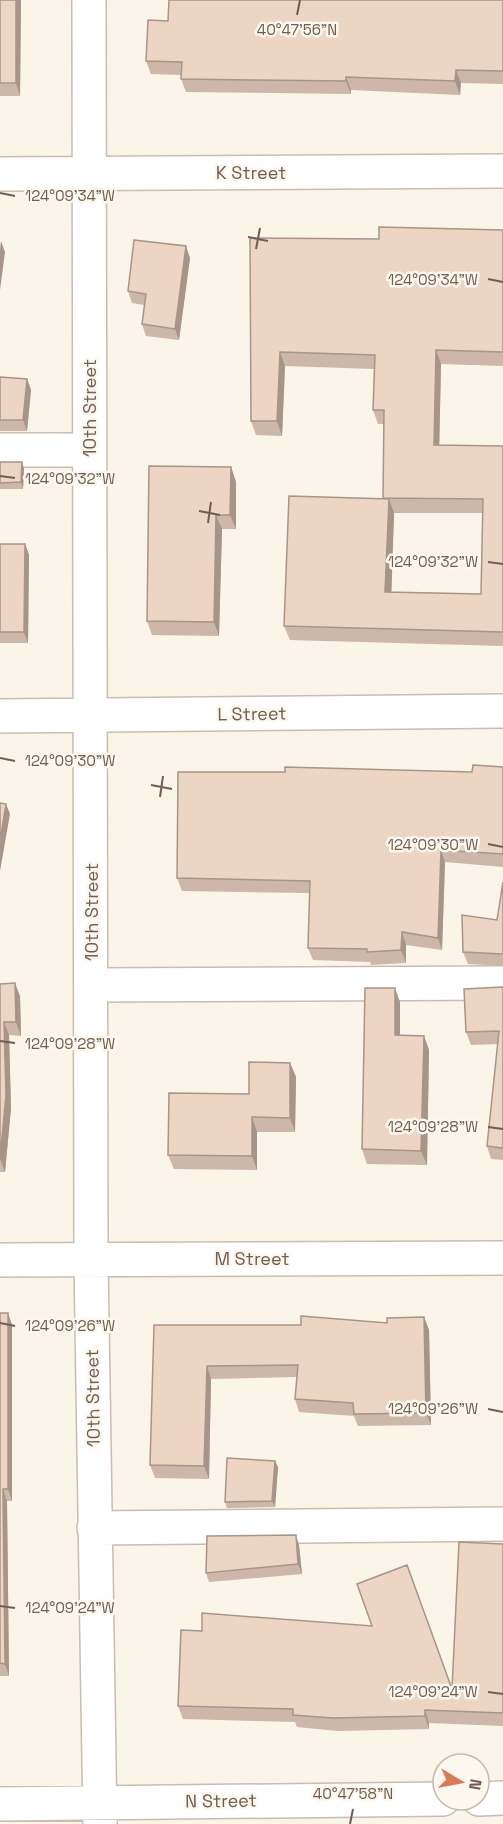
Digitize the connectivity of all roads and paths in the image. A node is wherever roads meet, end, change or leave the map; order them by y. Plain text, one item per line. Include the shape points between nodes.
1 (90, 0) edge
2 (503, 171) edge
3 (0, 174) edge
4 (90, 174) junction
5 (0, 450) edge
6 (90, 450) junction
7 (503, 711) edge
8 (0, 716) edge
9 (91, 716) junction
10 (503, 983) edge
11 (92, 985) junction
12 (503, 1258) edge
13 (0, 1260) edge
14 (91, 1260) junction
15 (503, 1524) edge
16 (94, 1528) junction
17 (431, 1800) edge
18 (0, 1804) edge
19 (100, 1814) edge

1 - 4 street, 10th Street
2 - 4 street, K Street
3 - 4 street, K Street
4 - 6 street, 10th Street
5 - 6 street
6 - 9 street, 10th Street
7 - 9 street, L Street
8 - 9 street, L Street
9 - 11 street, 10th Street
10 - 11 street
11 - 14 street, 10th Street
12 - 14 street, M Street
13 - 14 street, M Street
14 - 16 street, 10th Street
15 - 16 street
16 - 19 street, 10th Street
17 - 19 street, N Street
18 - 19 street, N Street

